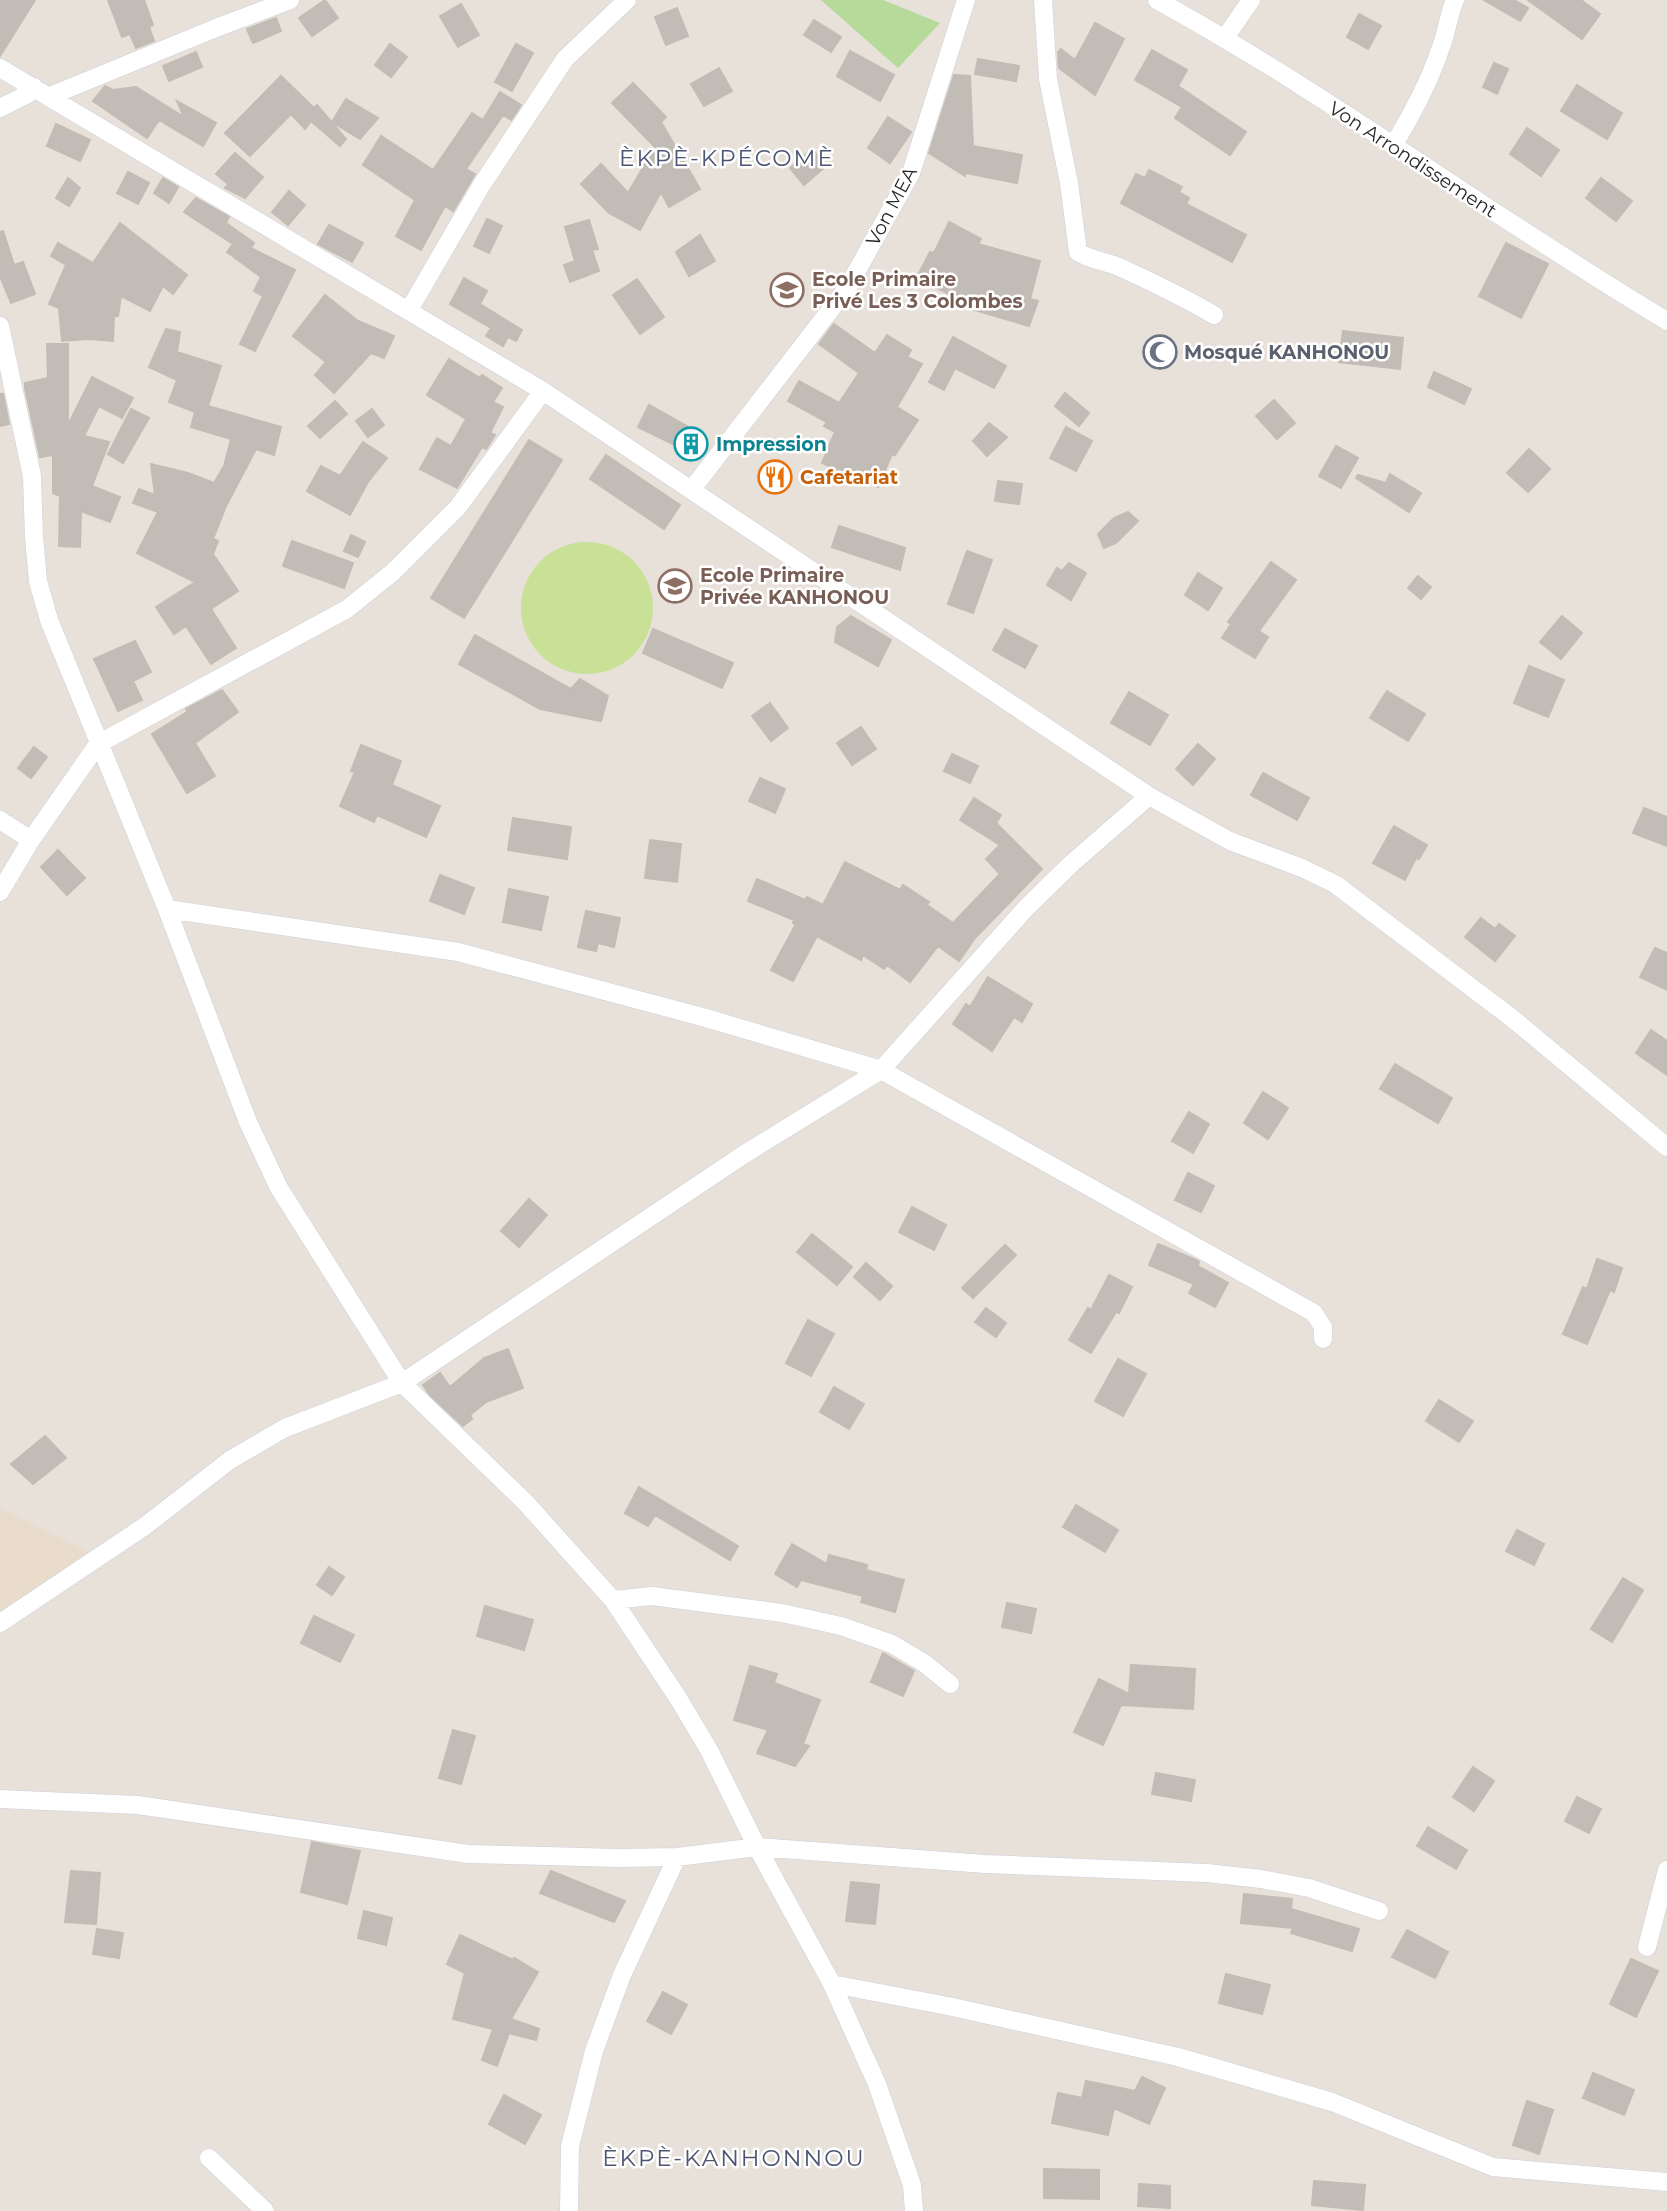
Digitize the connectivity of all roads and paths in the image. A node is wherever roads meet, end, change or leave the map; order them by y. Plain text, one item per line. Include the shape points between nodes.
1 (290, 0) edge
2 (627, 0) edge
3 (966, 0) edge
4 (1043, 0) edge
5 (1157, 0) edge
6 (1251, 0) edge
7 (1455, 0) edge
8 (1226, 38) junction
9 (0, 68) edge
10 (42, 92) junction
11 (0, 108) edge
12 (1393, 146) junction
13 (409, 310) junction
14 (1214, 315) dead end
15 (1667, 321) edge
16 (0, 326) edge
17 (543, 391) junction
18 (692, 489) junction
19 (98, 744) junction
20 (1149, 796) junction
21 (0, 820) edge
22 (31, 840) junction
23 (0, 892) edge
24 (167, 909) junction
25 (881, 1070) junction
26 (1667, 1147) edge
27 (1324, 1339) dead end
28 (402, 1383) junction
29 (614, 1600) junction
30 (0, 1623) edge
31 (950, 1684) dead end
32 (0, 1799) edge
33 (757, 1847) junction
34 (677, 1857) junction
35 (1667, 1870) edge
36 (1379, 1911) dead end
37 (1647, 1947) dead end
38 (832, 1984) junction
39 (209, 2158) dead end
40 (1667, 2182) edge
41 (265, 2211) edge
42 (569, 2211) edge
43 (914, 2211) edge

1 - 10 street
2 - 13 street via 565,59 481,186
3 - 18 street, Von MEA via 911,173 848,286
4 - 14 street via 1048,79 1077,251 1116,265
5 - 8 street, Von Arrondissement
6 - 8 street
7 - 12 street via 1421,98
8 - 12 street, Von Arrondissement
9 - 10 street
10 - 11 street
10 - 13 street
12 - 15 street, Von Arrondissement
13 - 17 street
16 - 19 street via 32,476 38,581
17 - 18 street
17 - 19 street via 458,507 348,609
18 - 20 street
19 - 22 street
19 - 24 street
20 - 25 street via 1026,908
20 - 26 street via 1230,841 1335,884 1513,1019
21 - 22 street
22 - 23 street
24 - 25 street via 458,953
24 - 28 street via 278,1188
25 - 27 street via 1314,1314 1323,1327
25 - 28 street via 744,1155
28 - 29 street via 526,1503
28 - 30 street via 285,1428 230,1460 145,1526
29 - 31 street via 652,1596 782,1612 841,1626 892,1644
29 - 33 street via 709,1750
32 - 34 street via 138,1805 468,1854
33 - 34 street
33 - 36 street via 985,1864 1207,1873 1310,1888
33 - 38 street
34 - 42 street via 621,1975 594,2051 570,2146
35 - 37 street
38 - 40 street via 1178,2057 1332,2102 1493,2167
38 - 43 street via 877,2084 912,2185
39 - 41 street

